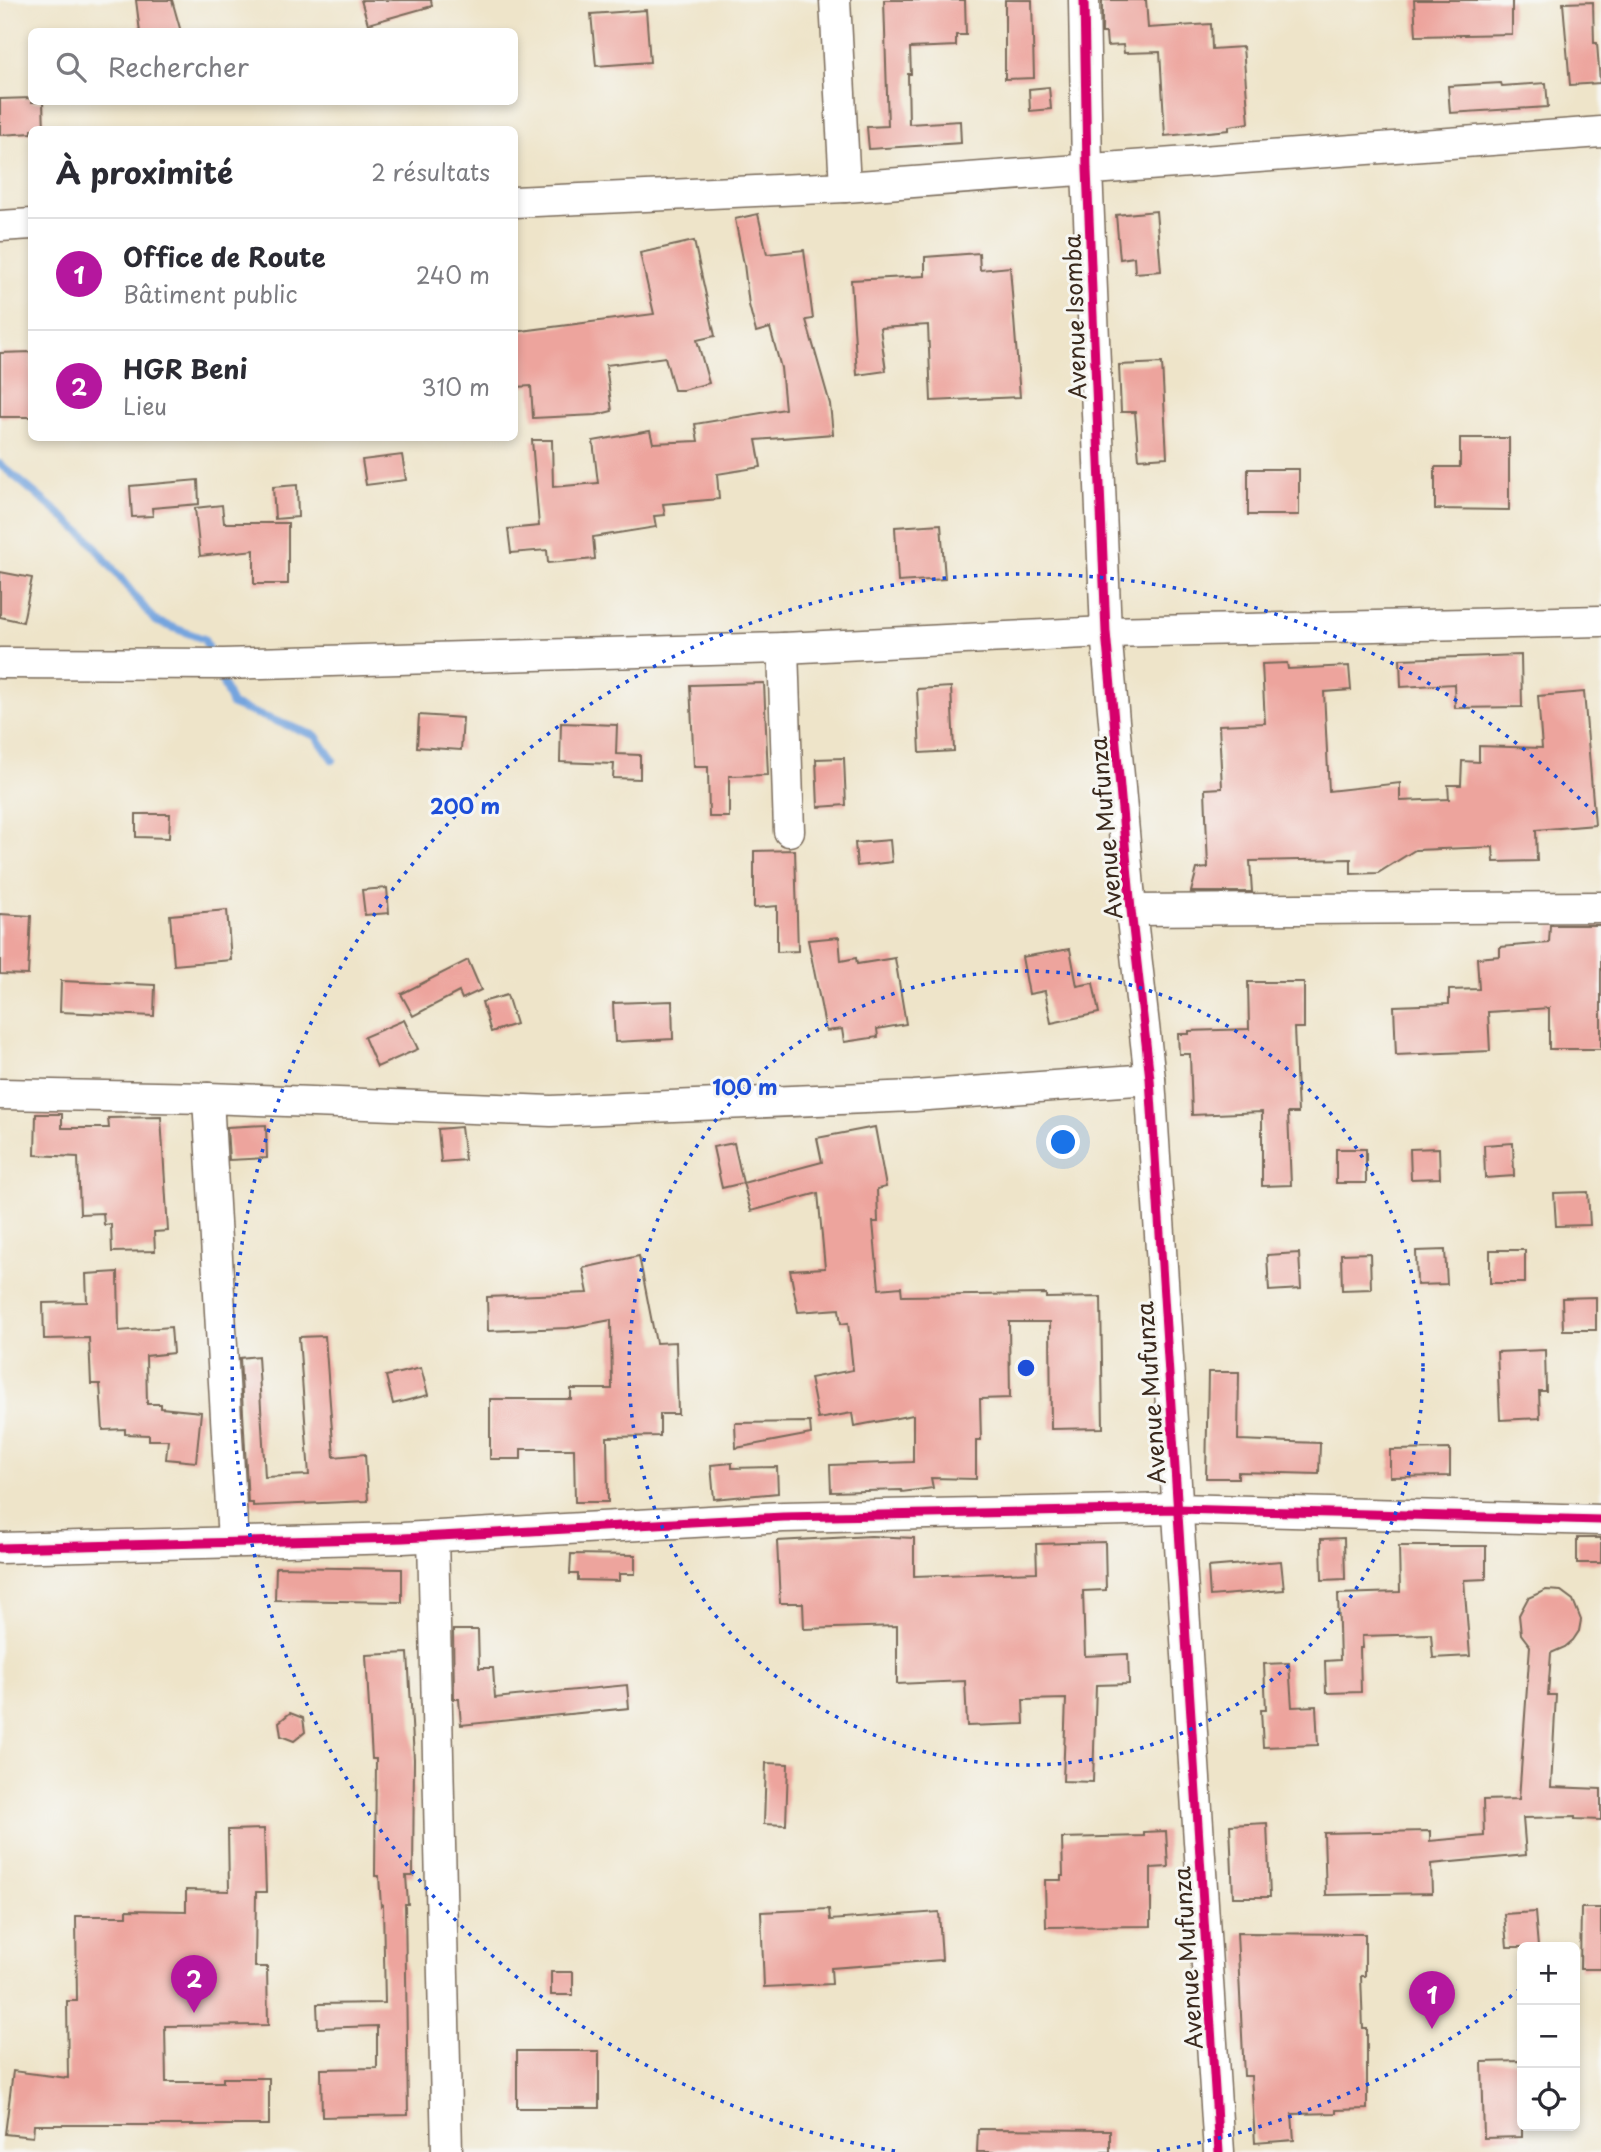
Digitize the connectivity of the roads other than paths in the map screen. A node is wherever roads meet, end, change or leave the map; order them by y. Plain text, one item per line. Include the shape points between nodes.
1 (835, 0) edge
2 (1084, 0) edge
3 (1601, 132) edge
4 (1087, 169) junction
5 (845, 187) junction
6 (518, 202) edge
7 (28, 224) edge
8 (0, 226) edge
9 (1601, 621) edge
10 (1106, 632) junction
11 (783, 648) junction
12 (0, 663) edge
13 (789, 831) dead end
14 (1601, 907) edge
15 (1131, 910) junction
16 (1150, 1079) junction
17 (0, 1094) edge
18 (208, 1098) junction
19 (1177, 1509) junction
20 (1601, 1520) edge
21 (433, 1536) junction
22 (233, 1542) junction
23 (0, 1548) edge
24 (447, 2152) edge
25 (1219, 2152) edge

1 - 5 street
2 - 4 street, Avenue Isomba
3 - 4 street
4 - 5 street
4 - 10 street, Avenue Isomba
5 - 6 street
7 - 8 street
9 - 10 street
10 - 11 street
10 - 15 street, Avenue Mufunza
11 - 12 street via 214,665
11 - 13 street
14 - 15 street
15 - 16 street, Avenue Mufunza
16 - 18 street via 915,1096 551,1111
16 - 19 street, Avenue Mufunza
17 - 18 street
18 - 22 street
19 - 20 street
19 - 21 street via 783,1517
19 - 25 street, Avenue Mufunza
21 - 22 street
21 - 24 street
22 - 23 street

